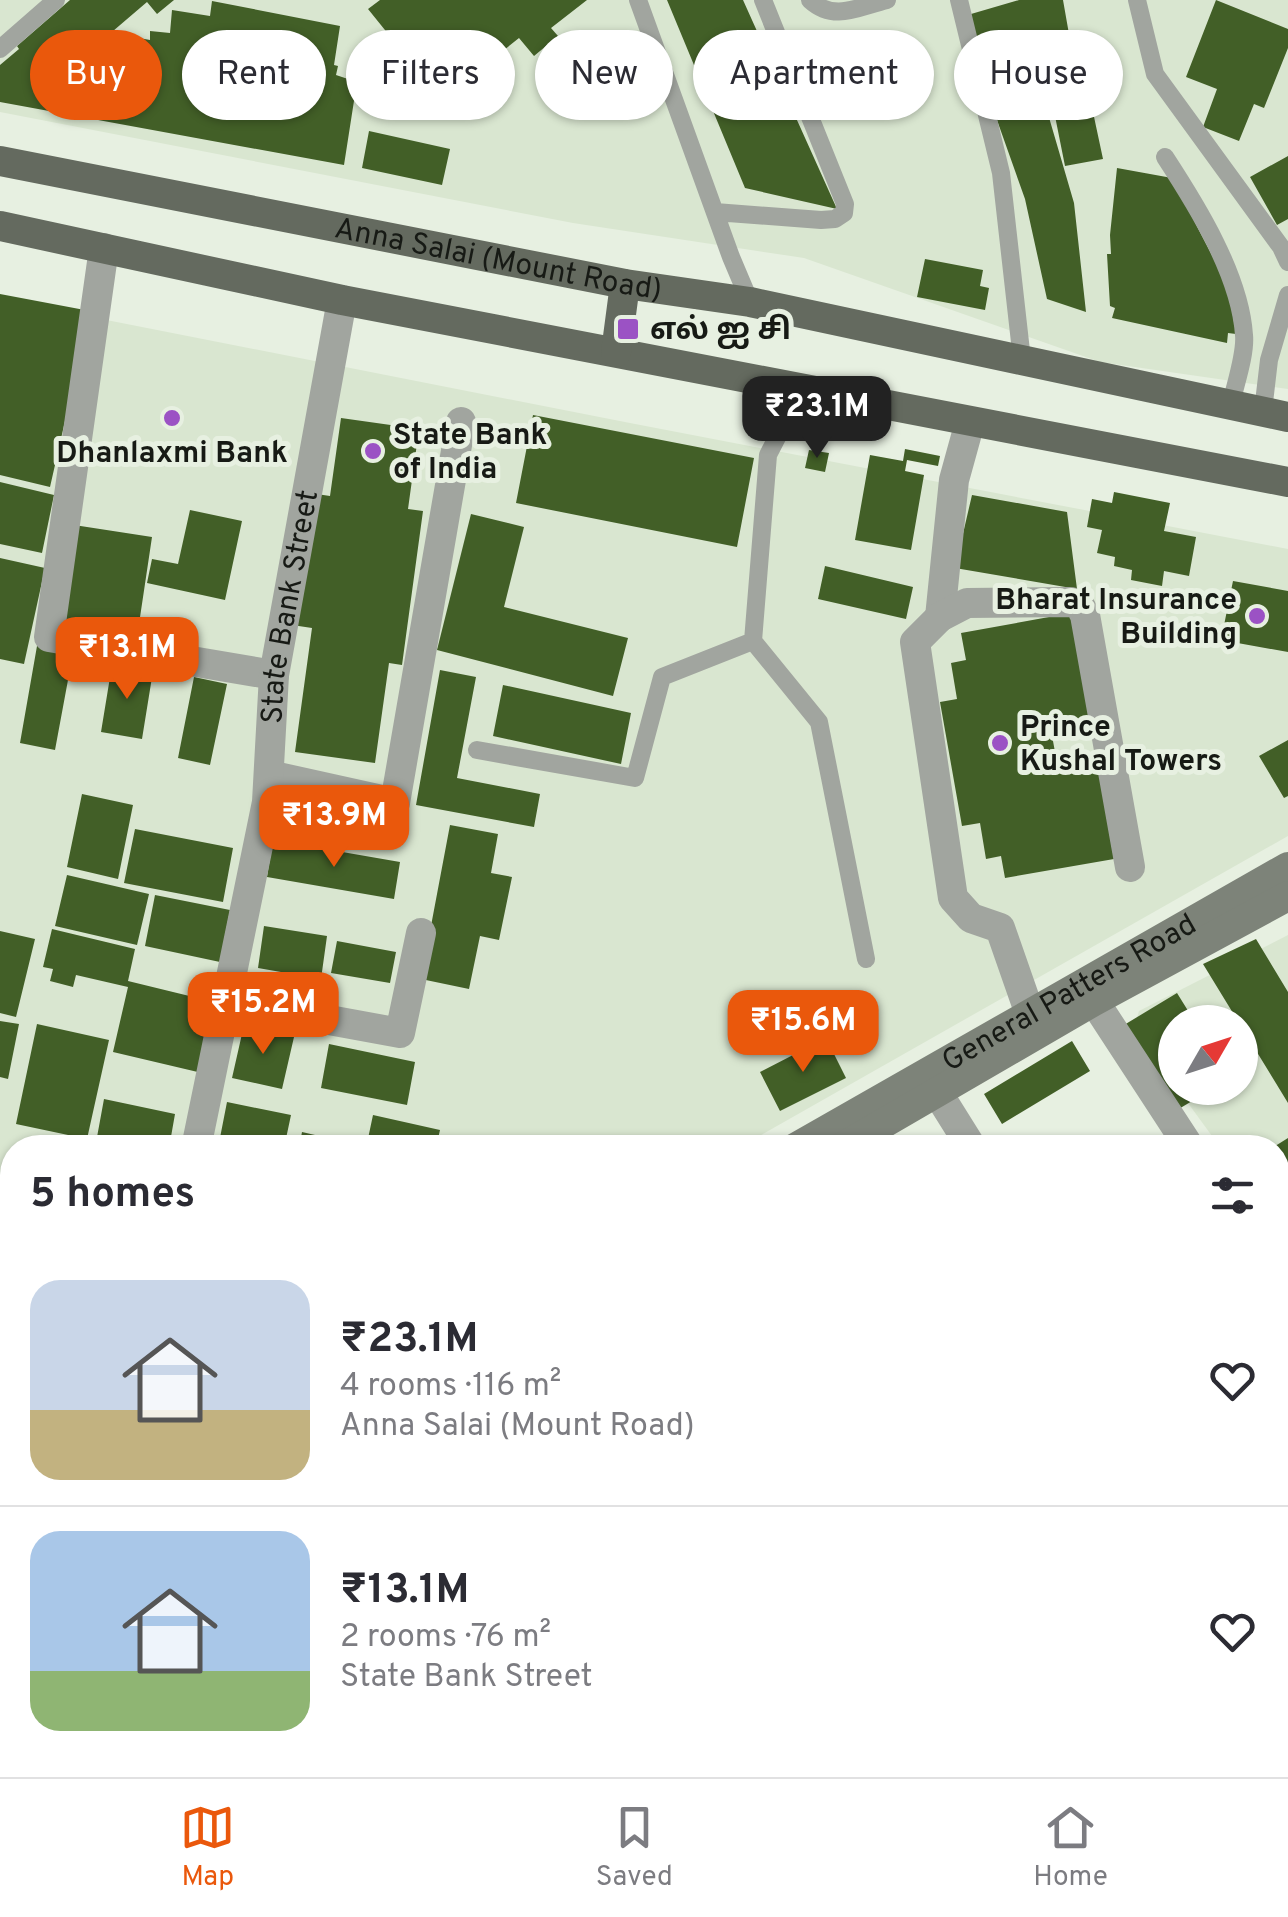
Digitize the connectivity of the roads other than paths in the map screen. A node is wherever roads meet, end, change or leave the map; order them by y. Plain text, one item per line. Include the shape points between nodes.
1 (56, 0) edge
2 (638, 0) edge
3 (763, 0) edge
4 (810, 0) edge
5 (887, 0) edge
6 (958, 0) edge
7 (1136, 0) edge
8 (0, 49) edge
9 (1164, 157) dead end
10 (0, 160) edge
11 (715, 212) junction
12 (0, 226) edge
13 (104, 248) junction
14 (1288, 262) edge
15 (626, 284) junction
16 (1288, 295) edge
17 (342, 300) junction
18 (750, 302) junction
19 (616, 352) junction
20 (1022, 360) junction
21 (803, 387) junction
22 (1230, 404) junction
23 (1276, 414) edge
24 (462, 422) dead end
25 (970, 422) junction
26 (1288, 482) edge
27 (940, 617) junction
28 (753, 640) junction
29 (274, 675) junction
30 (476, 750) dead end
31 (269, 776) junction
32 (1130, 867) dead end
33 (1288, 868) edge
34 (1288, 896) edge
35 (421, 934) dead end
36 (866, 958) dead end
37 (226, 1000) junction
38 (1094, 1001) junction
39 (1030, 1014) junction
40 (938, 1092) junction
41 (199, 1135) edge
42 (818, 1135) edge
43 (864, 1135) edge
44 (964, 1135) edge
45 (1175, 1135) edge

1 - 8 lane
2 - 11 lane
3 - 11 lane via 844,213 821,220
4 - 5 lane via 834,14
6 - 20 lane via 1001,174
7 - 14 lane via 1154,74
9 - 22 lane via 1223,258 1239,306 1245,338
10 - 15 main road, Anna Salai (Mount Road)
11 - 18 lane
12 - 13 main road
13 - 17 main road
13 - 29 street via 49,637
15 - 18 main road, Anna Salai (Mount Road)
15 - 19 main road
16 - 23 lane via 1268,360
17 - 19 main road
17 - 29 street, State Bank Street
18 - 20 main road, Anna Salai (Mount Road)
19 - 21 main road
20 - 22 main road, Anna Salai (Mount Road)
21 - 25 main road
21 - 28 lane via 768,455
22 - 23 main road, Anna Salai (Mount Road)
24 - 31 street via 395,803
25 - 26 main road
25 - 27 street via 954,480
27 - 32 street via 966,604 1079,604
27 - 39 street via 914,642 953,898 972,918 1000,928
28 - 30 lane via 662,677 634,778
28 - 36 lane via 819,722
29 - 31 street, State Bank Street
31 - 37 street, State Bank Street
33 - 39 main road, General Patters Road
34 - 38 main road, General Patters Road
35 - 37 street via 400,1033
37 - 41 street, State Bank Street
38 - 40 main road, General Patters Road
38 - 45 street
39 - 42 main road, General Patters Road
40 - 43 main road, General Patters Road
40 - 44 street

